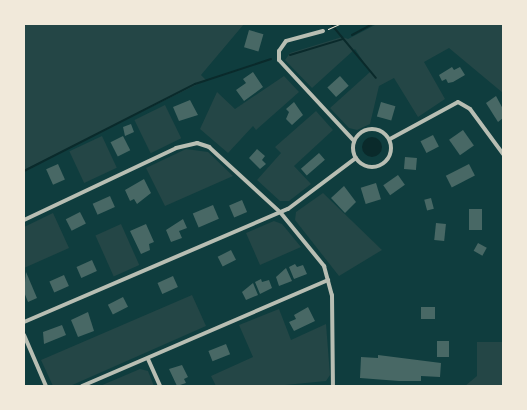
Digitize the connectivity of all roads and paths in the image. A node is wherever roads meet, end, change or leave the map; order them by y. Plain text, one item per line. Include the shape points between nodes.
1 (338, 24) edge
2 (322, 31) joint
3 (390, 139) junction
4 (354, 141) junction
5 (503, 154) edge
6 (356, 158) junction
7 (280, 212) junction
8 (24, 220) edge
9 (328, 280) junction
10 (24, 322) edge
11 (24, 335) edge
12 (148, 359) junction
13 (46, 386) edge
14 (82, 386) edge
15 (160, 386) edge
16 (333, 386) edge

1 - 2 path
2 - 4 street via 286,40 279,51 279,60
3 - 4 street via 384,132 366,129
3 - 5 street via 458,102 470,109
3 - 6 street via 392,148 382,164 363,165
4 - 6 street
6 - 7 street
7 - 8 street via 209,147 197,143 176,148
7 - 9 street via 324,266
7 - 10 street
9 - 12 street
9 - 16 street via 332,295
11 - 13 street
12 - 14 street
12 - 15 street

